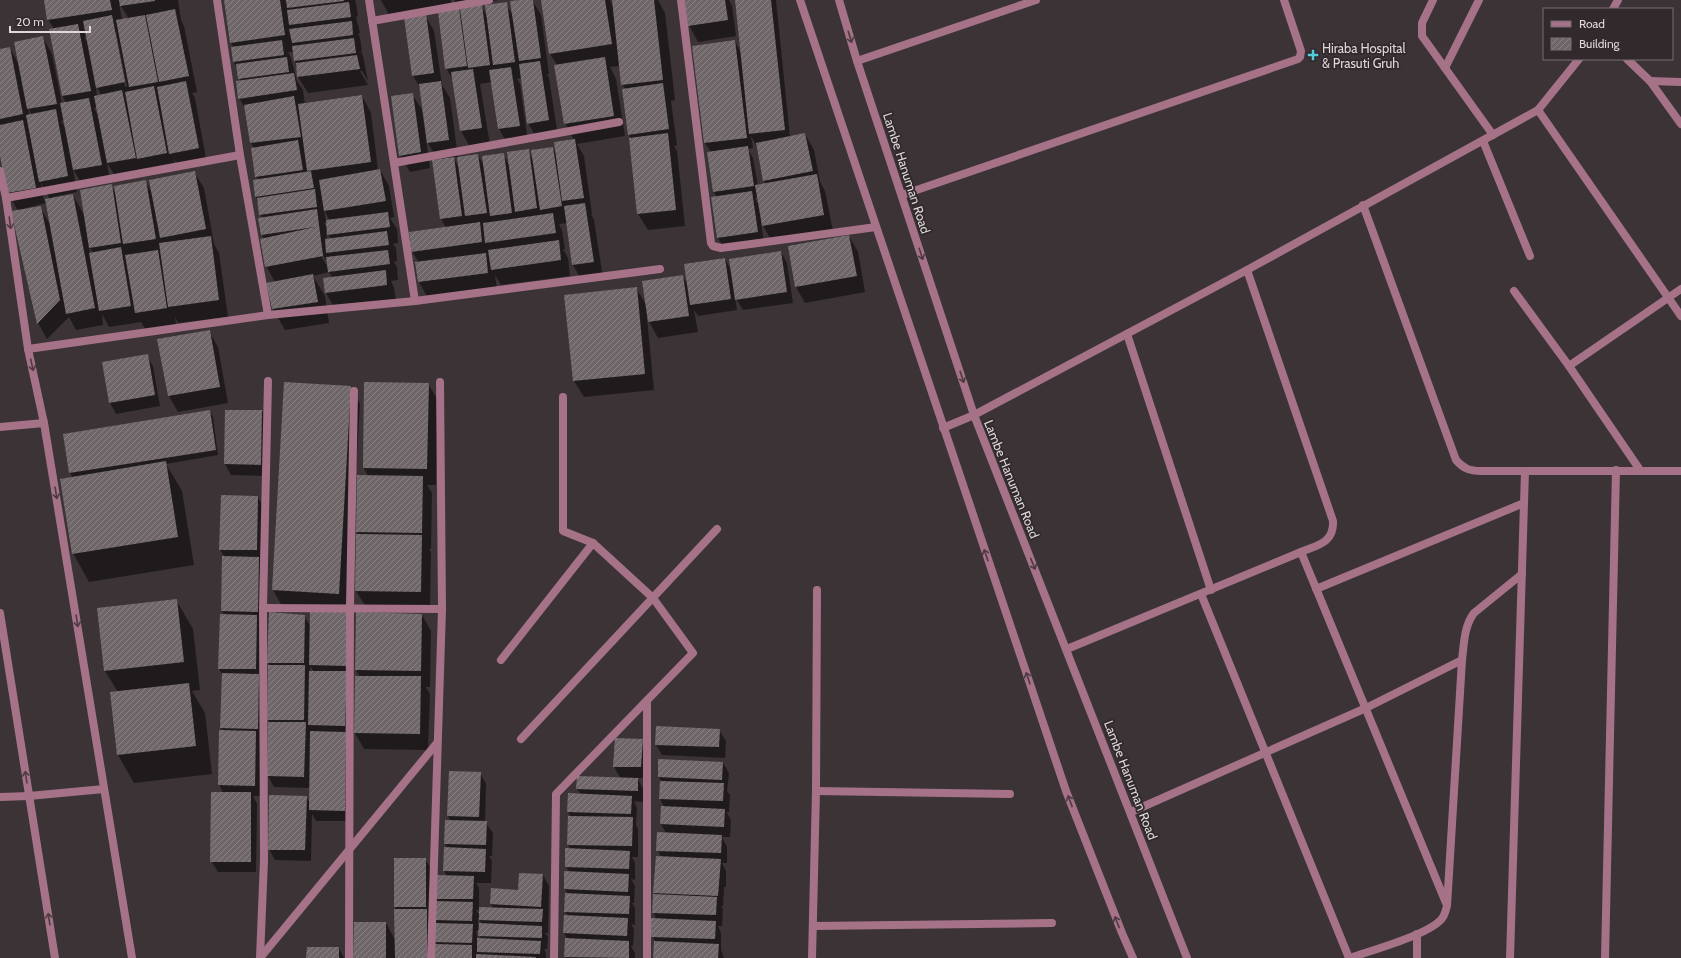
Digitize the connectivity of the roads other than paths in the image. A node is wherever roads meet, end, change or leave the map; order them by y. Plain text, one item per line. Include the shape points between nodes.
1 (217, 0) edge
2 (369, 0) edge
3 (489, 0) edge
4 (681, 0) edge
5 (800, 0) edge
6 (838, 0) edge
7 (1036, 0) edge
8 (1284, 0) edge
9 (1433, 0) edge
10 (1479, 0) edge
11 (372, 21) junction
12 (1578, 60) edge
13 (1628, 60) edge
14 (857, 61) junction
15 (1444, 68) junction
16 (1650, 81) junction
17 (1681, 82) edge
18 (1538, 110) junction
19 (619, 122) dead end
20 (1681, 124) edge
21 (1493, 135) junction
22 (1484, 140) junction
23 (240, 155) junction
24 (394, 163) junction
25 (0, 171) edge
26 (1, 182) edge
27 (902, 195) junction
28 (6, 198) junction
29 (1363, 205) junction
30 (876, 227) junction
31 (1530, 256) dead end
32 (660, 269) dead end
33 (1247, 270) junction
34 (1681, 289) edge
35 (1514, 291) dead end
36 (1668, 298) junction
37 (414, 301) junction
38 (268, 315) junction
39 (1681, 316) edge
40 (1127, 334) junction
41 (28, 349) junction
42 (1569, 366) junction
43 (268, 381) dead end
44 (440, 382) dead end
45 (354, 391) dead end
46 (563, 397) dead end
47 (974, 415) junction
48 (44, 423) junction
49 (0, 427) edge
50 (943, 428) junction
51 (1616, 470) junction
52 (1640, 470) junction
53 (1525, 471) junction
54 (1681, 471) edge
55 (1524, 503) junction
56 (717, 529) dead end
57 (594, 543) junction
58 (1301, 552) junction
59 (1522, 574) junction
60 (1316, 589) junction
61 (817, 590) dead end
62 (1211, 590) junction
63 (1201, 594) junction
64 (653, 598) junction
65 (350, 607) junction
66 (263, 608) junction
67 (442, 609) junction
68 (0, 613) edge
69 (1067, 649) junction
70 (501, 660) dead end
71 (1462, 660) junction
72 (647, 701) junction
73 (1366, 708) junction
74 (521, 739) dead end
75 (437, 743) junction
76 (1265, 752) junction
77 (104, 788) junction
78 (816, 791) junction
79 (1010, 794) dead end
80 (29, 796) junction
81 (0, 797) edge
82 (1131, 812) junction
83 (350, 850) junction
84 (1447, 906) junction
85 (1052, 923) dead end
86 (813, 926) junction
87 (1417, 934) junction
88 (55, 958) edge
89 (132, 958) edge
90 (260, 958) edge
91 (349, 958) edge
92 (431, 958) edge
93 (554, 958) edge
94 (647, 958) edge
95 (812, 958) edge
96 (1133, 958) edge
97 (1187, 958) edge
98 (1350, 958) edge
99 (1417, 958) edge
100 (1510, 958) edge
101 (1605, 958) edge

1 - 23 street
2 - 11 street
3 - 11 street
4 - 30 street via 713,246 721,248
5 - 30 street
6 -> 14 street, Lambe Hanuman Road
7 - 14 street
8 - 27 street via 1301,52 1298,59
9 - 15 street via 1422,23 1422,36
10 - 15 street
11 - 24 street
12 - 18 street
13 - 16 street
14 - 27 street, Lambe Hanuman Road
15 - 21 street
16 - 17 street
16 - 20 street
18 - 21 street
18 - 36 street
19 - 24 street
21 - 22 street
22 - 29 street
22 - 31 street
23 - 28 street
23 - 38 street
24 - 37 street
25 - 26 street
26 - 28 street
27 -> 47 street, Lambe Hanuman Road
28 -> 41 street
29 - 33 street
29 - 53 street via 1456,460 1470,470
30 - 50 street
32 - 37 street
33 - 40 street
33 - 58 street via 1333,521 1334,530 1330,538
34 - 36 street
35 - 42 street
36 - 39 street
36 - 42 street
37 - 38 street
38 - 41 street
40 - 47 street
40 - 62 street
41 -> 48 street
42 - 52 street
43 - 66 street
44 - 67 street
45 - 65 street
46 - 57 street via 563,531
47 - 50 street
47 -> 69 street, Lambe Hanuman Road
48 - 49 street
48 -> 77 street
96 -> 50 street via 1066,791
51 - 52 street
51 - 53 street
51 - 101 street
52 - 54 street
53 - 55 street
55 - 59 street
55 - 60 street
56 - 64 street
57 - 64 street
57 - 70 street
58 - 60 street
58 - 62 street
59 - 71 street via 1469,619
59 - 100 street
60 - 73 street
61 - 78 street
62 - 63 street
63 - 69 street
63 - 76 street
64 - 72 street via 693,653
64 - 74 street
65 - 66 street
65 - 67 street
65 - 83 street
66 - 90 street via 264,860
67 - 75 street
80 -> 68 street
69 - 82 street, Lambe Hanuman Road
71 - 73 street
71 - 84 street
72 - 93 street via 556,794
72 - 94 street
73 - 76 street
73 - 84 street
75 - 83 street
75 - 92 street
76 - 82 street
76 - 98 street
77 - 80 street
77 - 89 street
78 - 79 street
78 - 86 street
80 - 81 street
88 -> 80 street
82 - 97 street, Lambe Hanuman Road
83 - 90 street
83 - 91 street
84 - 87 street via 1439,921
85 - 86 street
86 - 95 street
87 - 98 street
87 - 99 street

